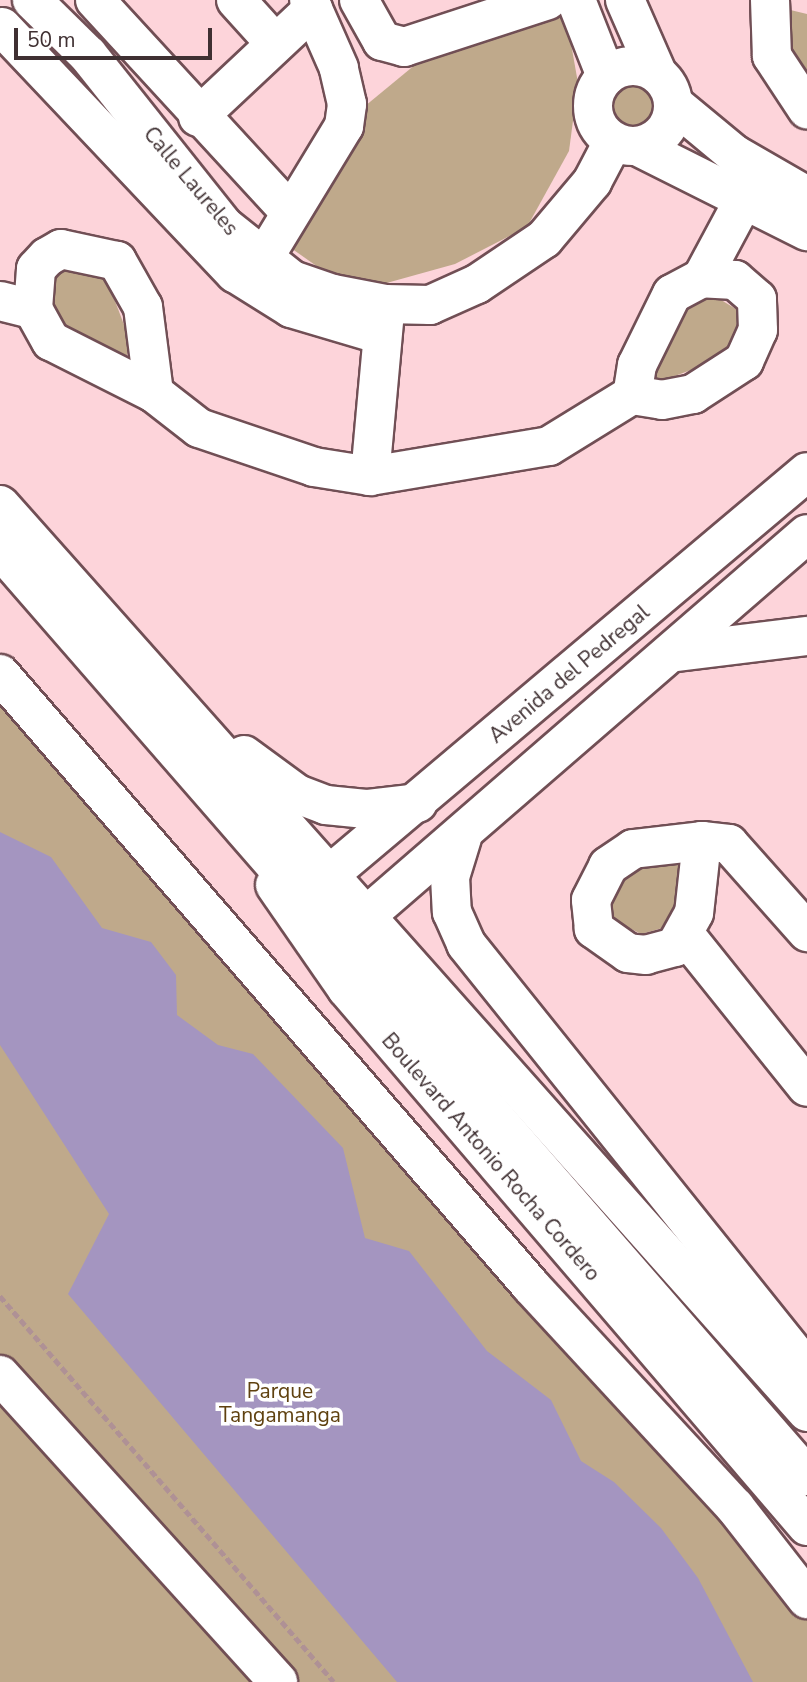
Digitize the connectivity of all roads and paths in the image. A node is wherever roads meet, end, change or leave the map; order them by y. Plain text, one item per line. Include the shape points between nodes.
1 (32, 0) edge
2 (81, 0) edge
3 (94, 0) edge
4 (236, 0) edge
5 (359, 0) edge
6 (548, 0) edge
7 (576, 0) edge
8 (625, 0) edge
9 (770, 0) edge
10 (311, 5) edge
11 (1, 31) edge
12 (274, 42) junction
13 (88, 55) junction
14 (606, 76) junction
15 (666, 89) junction
16 (807, 109) edge
17 (88, 111) junction
18 (198, 117) junction
19 (626, 145) junction
20 (746, 196) junction
21 (800, 210) edge
22 (290, 212) junction
23 (248, 267) junction
24 (702, 278) junction
25 (17, 305) edge
26 (384, 320) junction
27 (154, 393) junction
28 (632, 395) junction
29 (807, 472) edge
30 (370, 476) junction
31 (0, 505) edge
32 (807, 534) edge
33 (0, 549) edge
34 (807, 636) edge
35 (676, 652) junction
36 (0, 674) edge
37 (165, 691) junction
38 (520, 716) junction
39 (553, 753) junction
40 (196, 772) junction
41 (418, 803) junction
42 (462, 838) junction
43 (702, 841) junction
44 (329, 875) junction
45 (366, 916) junction
46 (807, 932) edge
47 (686, 936) junction
48 (807, 1087) edge
49 (635, 1217) junction
50 (0, 1296) edge
51 (764, 1321) junction
52 (807, 1368) edge
53 (0, 1375) edge
54 (807, 1412) edge
55 (807, 1476) edge
56 (807, 1526) edge
57 (807, 1599) edge
58 (278, 1682) edge
59 (334, 1682) edge

1 - 13 main road, Calle Laureles
2 - 13 main road
3 - 18 main road
4 - 12 main road
5 - 6 main road via 382,41 404,47
7 - 14 main road
8 - 15 main road
9 - 16 main road via 772,56
10 - 12 main road
10 - 22 main road via 339,68 346,104 332,150
11 - 17 main road
12 - 18 main road
13 - 17 main road
13 - 23 main road, Calle Laureles via 223,225
14 - 15 main road via 622,67
14 - 19 main road via 595,92 592,111 599,130
15 - 19 main road via 671,125 658,140
15 - 21 main road
17 - 23 main road
18 - 22 main road
19 - 20 main road
19 - 26 main road, Calle Laureles via 544,239 477,284
20 - 21 main road
20 - 24 main road
22 - 23 main road
23 - 26 main road, Calle Laureles via 292,280
24 - 28 main road via 672,294 637,365
24 - 28 main road via 735,280 757,299 758,330 744,361 692,394 662,400
25 - 27 main road via 51,341
25 - 27 main road via 36,269 61,248 117,261 143,307
26 - 30 main road
27 - 30 main road via 199,428 314,467
28 - 30 main road via 549,446
29 - 38 main road, Avenida del Pedregal
31 - 37 main road
32 - 35 main road
33 - 40 main road
34 - 35 main road
35 - 39 main road
36 - 57 main road via 531,1286 735,1507
37 - 41 main road via 297,794 344,809
37 - 44 main road
38 - 39 main road
38 - 41 main road, Avenida del Pedregal
39 - 42 main road
40 - 55 main road
40 - 56 main road, Boulevard Antonio Rocha Cordero via 347,989
41 - 44 main road, Avenida del Pedregal
42 - 45 main road
42 - 51 main road via 450,877 452,912 466,944
43 - 46 main road via 729,844
43 - 47 main road via 699,887
43 - 47 main road via 633,849 608,866 590,900 594,929 628,953 660,952
44 - 45 main road
45 - 49 main road
47 - 48 main road
49 - 51 main road
49 - 54 main road
50 - 59 path
51 - 52 main road
53 - 58 main road

